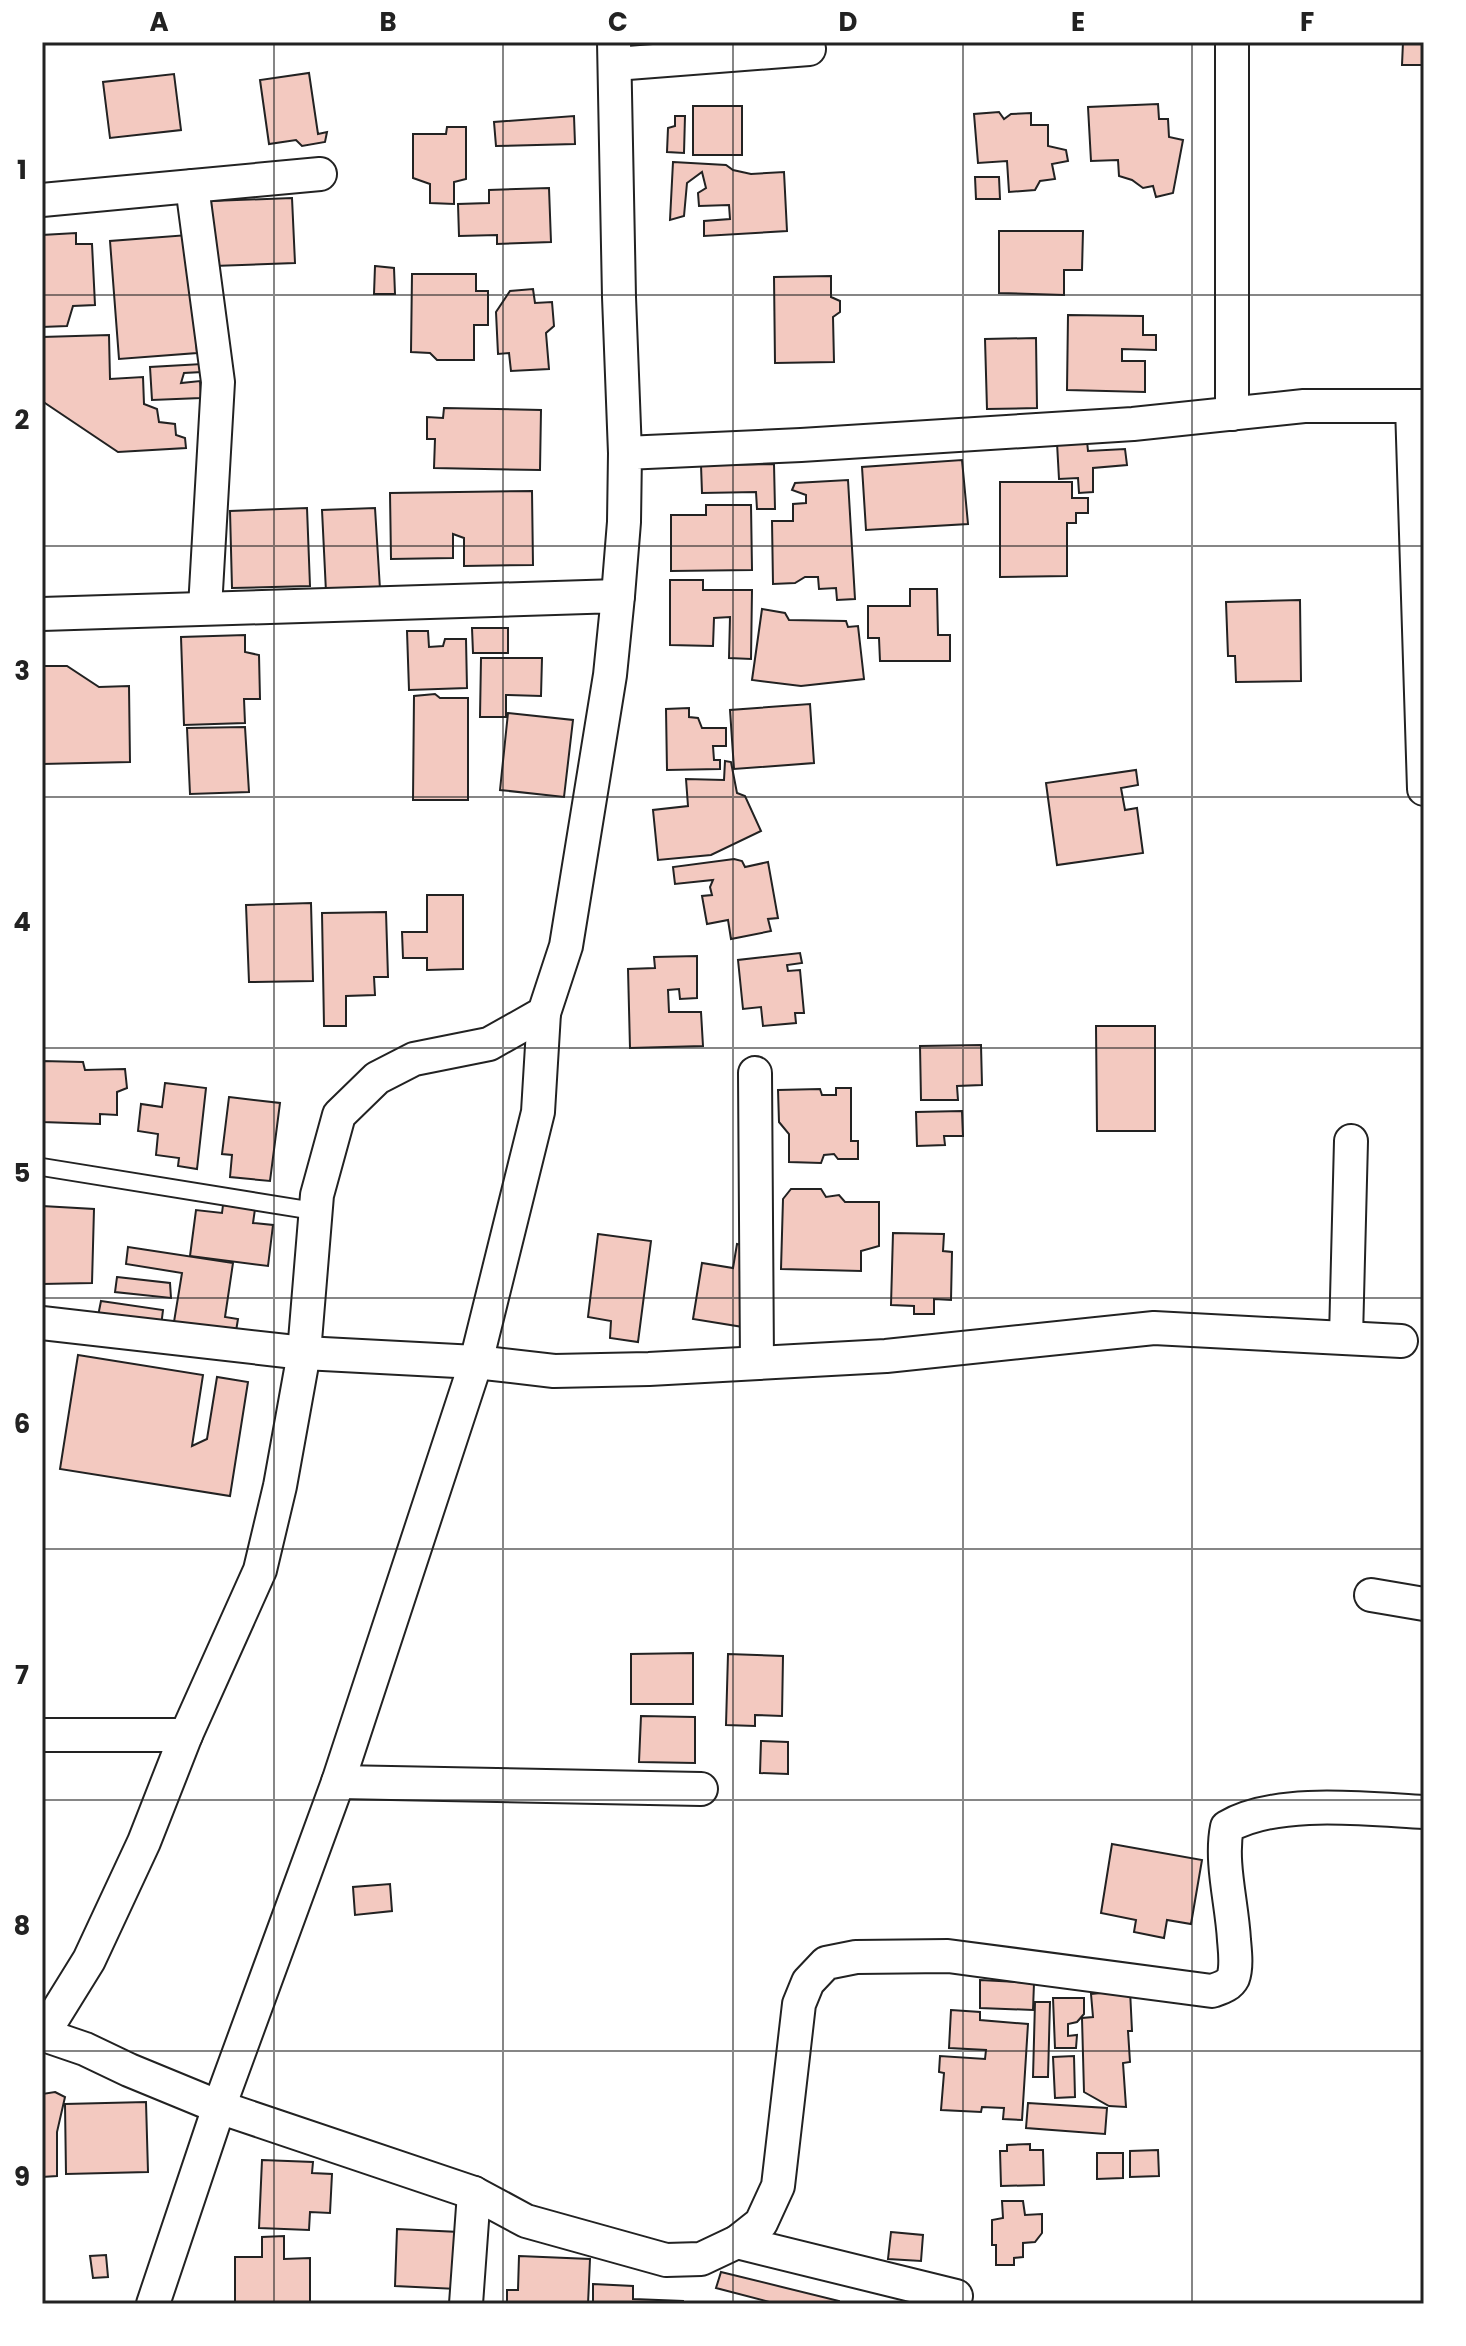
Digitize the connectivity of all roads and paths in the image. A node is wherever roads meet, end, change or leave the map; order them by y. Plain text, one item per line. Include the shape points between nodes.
1 (1232, 42) edge
2 (809, 49) dead end
3 (615, 53) edge
4 (320, 174) dead end
5 (192, 186) junction
6 (42, 200) edge
7 (1418, 406) edge
8 (1232, 414) junction
9 (625, 453) junction
10 (618, 596) junction
11 (205, 608) junction
12 (42, 614) edge
13 (1424, 789) edge
14 (544, 1013) junction
15 (755, 1073) dead end
16 (1351, 1141) dead end
17 (42, 1167) edge
18 (314, 1211) junction
19 (42, 1323) edge
20 (1346, 1337) junction
21 (1401, 1341) dead end
22 (304, 1353) junction
23 (476, 1362) junction
24 (757, 1363) junction
25 (1371, 1595) dead end
26 (1424, 1604) edge
27 (42, 1735) edge
28 (186, 1735) junction
29 (338, 1782) junction
30 (701, 1789) dead end
31 (1424, 1812) edge
32 (43, 2035) edge
33 (219, 2107) junction
34 (474, 2193) junction
35 (737, 2242) junction
36 (956, 2296) dead end
37 (153, 2304) edge
38 (466, 2304) edge

1 - 8 street
2 - 3 street
3 - 9 street
4 - 5 street
5 - 6 street
5 - 11 street via 218,382
7 - 8 street via 1304,406
7 - 13 street
8 - 9 street
9 - 10 street
10 - 11 street
10 - 14 street via 566,946
11 - 12 street
14 - 18 street via 489,1044 414,1059 377,1078 339,1115
14 - 23 street via 538,1112
15 - 24 street
16 - 20 street
17 - 18 lane
18 - 22 street
19 - 22 street
20 - 21 street
20 - 24 street via 1154,1328 886,1356
22 - 23 street
22 - 28 street via 260,1570
23 - 24 street via 554,1371
23 - 29 street
25 - 26 street
27 - 28 street
28 - 32 street via 95,1947
29 - 30 street
29 - 33 street
31 - 35 street via 1289,1809 1244,1817 1227,1827 1224,1844 1235,1961 1233,1979 1212,1991 948,1956 856,1957 826,1963 808,1982 799,2004 778,2186 761,2223
32 - 33 street
33 - 34 street
33 - 37 street
34 - 35 street via 526,2221 666,2260 701,2259
34 - 38 street
35 - 36 street

